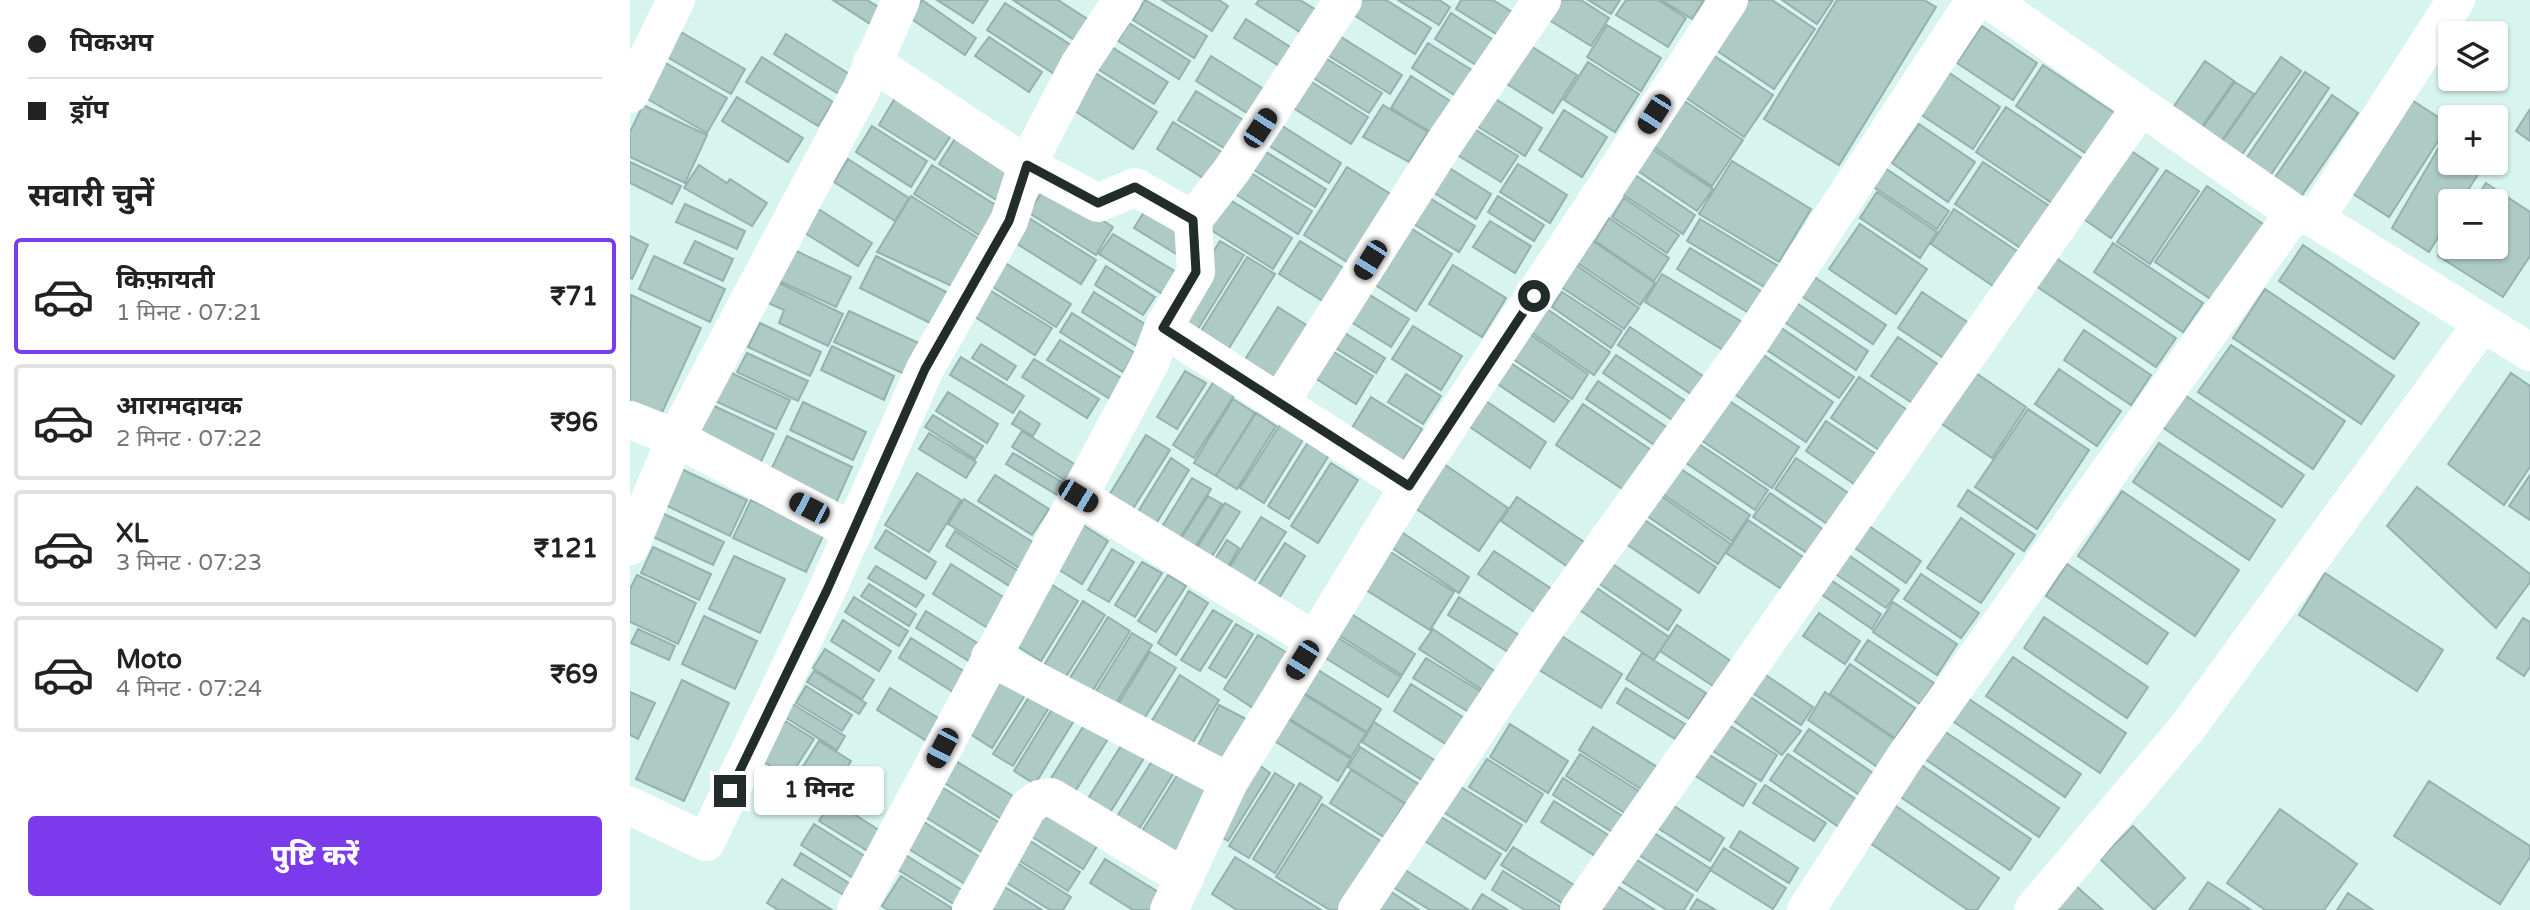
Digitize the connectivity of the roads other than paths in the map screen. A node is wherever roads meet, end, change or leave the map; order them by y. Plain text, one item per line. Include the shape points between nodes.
1 (676, 0) edge
2 (901, 0) edge
3 (1122, 0) edge
4 (1343, 0) edge
5 (1542, 0) edge
6 (1729, 0) edge
7 (2456, 0) edge
8 (1995, 3) edge
9 (872, 62) junction
10 (630, 94) edge
11 (2140, 108) junction
12 (1027, 165) junction
13 (2304, 216) junction
14 (1193, 220) junction
15 (2482, 324) junction
16 (1163, 328) junction
17 (2530, 352) edge
18 (1280, 402) junction
19 (630, 420) edge
20 (676, 438) junction
21 (1409, 486) junction
22 (1078, 496) junction
23 (854, 532) junction
24 (630, 546) edge
25 (1314, 640) junction
26 (990, 657) junction
27 (1229, 782) junction
28 (630, 806) edge
29 (1177, 894) edge
30 (856, 910) edge
31 (971, 910) edge
32 (1357, 910) edge
33 (1579, 910) edge
34 (1806, 910) edge
35 (2034, 910) edge

1 - 10 street
2 - 9 street
3 - 12 street via 1079,65
4 - 14 street via 1232,170
5 - 18 street via 1445,142
6 - 21 street
7 - 13 street
8 - 11 street
8 - 32 street via 1548,624
9 - 12 street
9 - 20 street
11 - 13 street
11 - 33 street
12 - 14 street via 1098,203 1135,187
12 - 23 street via 1009,221 925,369
13 - 15 street
13 - 34 street via 1905,757
14 - 16 street via 1196,272
15 - 17 street
15 - 35 street via 2187,728
16 - 18 street
16 - 22 street via 1150,363
18 - 21 street
19 - 20 street
20 - 23 street
20 - 24 street
21 - 25 street
22 - 25 street
22 - 26 street
23 - 28 street via 706,842
25 - 27 street
26 - 27 street
26 - 30 street
27 - 29 street
29 - 31 street via 1051,797 1028,807

